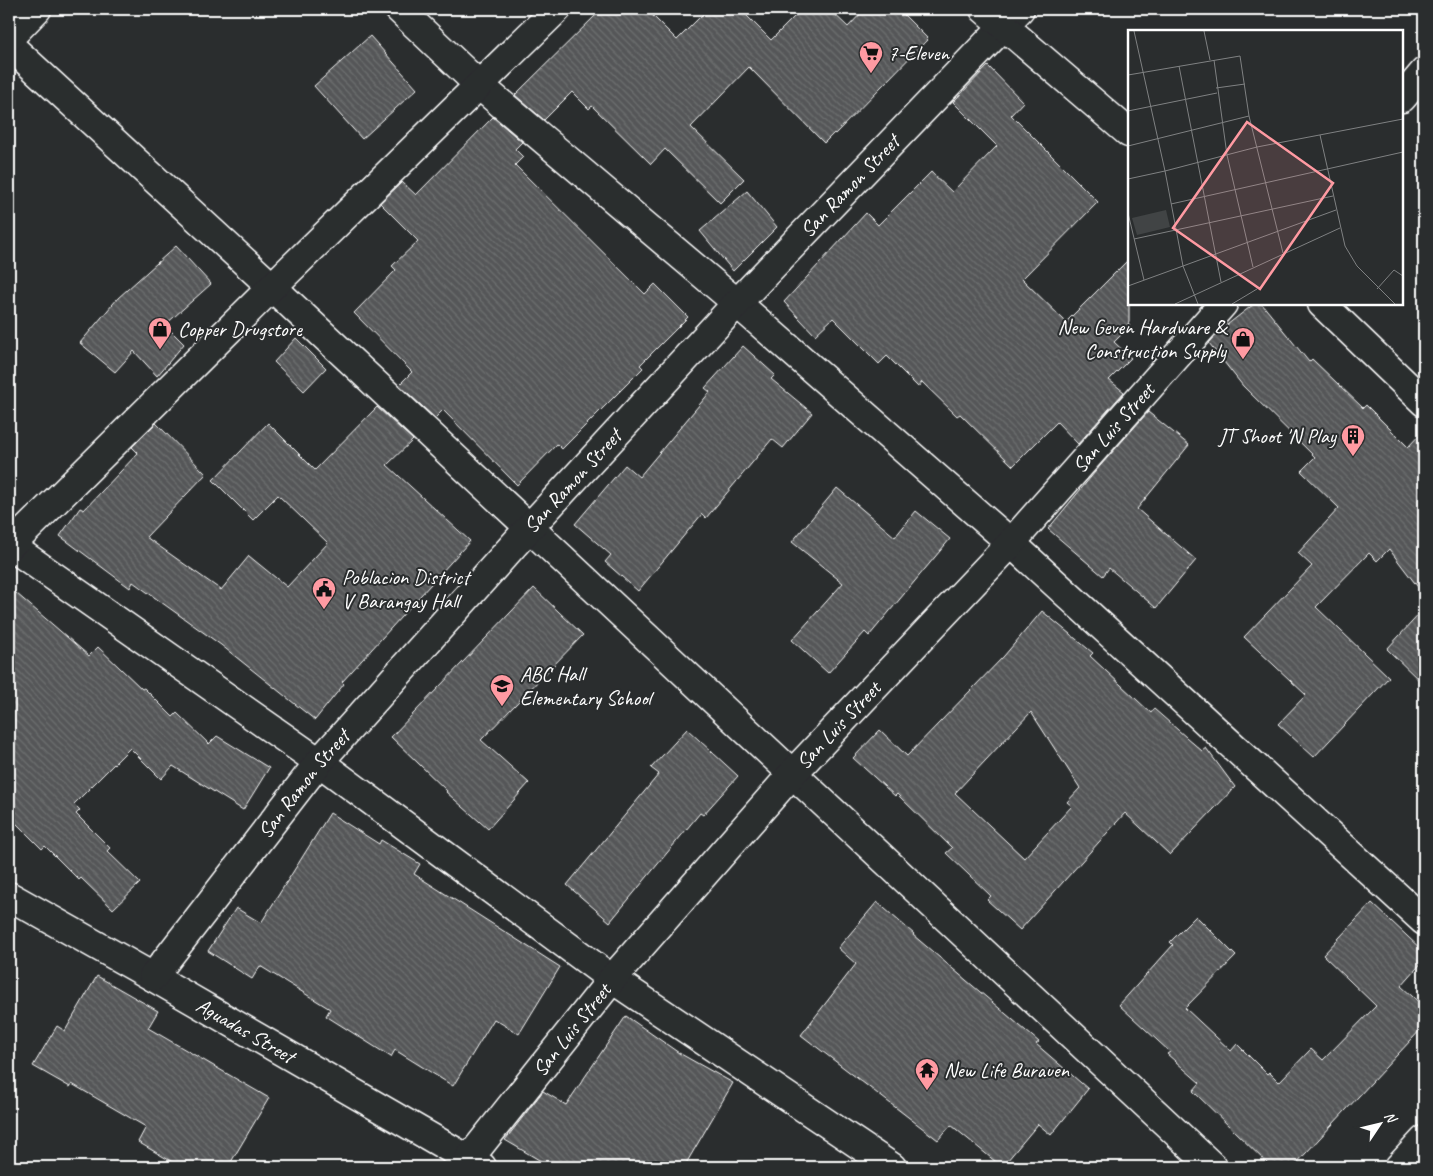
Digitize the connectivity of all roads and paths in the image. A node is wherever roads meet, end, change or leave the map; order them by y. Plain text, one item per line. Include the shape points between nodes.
1 (37, 9) edge
2 (399, 9) edge
3 (557, 9) edge
4 (1002, 14) edge
5 (9, 38) edge
6 (9, 45) edge
7 (1424, 72) edge
8 (480, 85) junction
9 (1403, 97) edge
10 (1128, 132) edge
11 (272, 287) junction
12 (737, 303) junction
13 (1222, 305) edge
14 (1323, 305) edge
15 (1424, 402) edge
16 (529, 528) junction
17 (1011, 543) junction
18 (9, 546) edge
19 (319, 762) junction
20 (792, 774) junction
21 (9, 896) edge
22 (1424, 921) edge
23 (153, 977) junction
24 (612, 979) junction
25 (1424, 1140) edge
26 (475, 1163) edge
27 (892, 1167) edge
28 (1214, 1167) edge
29 (1398, 1167) edge

1 - 5 street
2 - 8 street
3 - 8 street
4 - 10 street
4 - 12 street, San Ramon Street
6 - 11 street
7 - 9 street
8 - 11 street
8 - 12 street
11 - 16 street
11 - 18 street
12 - 16 street, San Ramon Street
12 - 17 street
13 - 17 street, San Luis Street
14 - 15 street
16 - 19 street, San Ramon Street
16 - 20 street
17 - 20 street, San Luis Street
17 - 22 street
18 - 19 street
19 - 23 street, San Ramon Street
19 - 24 street
20 - 24 street, San Luis Street
20 - 28 street
21 - 23 street, Aguadas Street
23 - 26 street, Aguadas Street
24 - 26 street, San Luis Street
24 - 27 street
25 - 29 street

